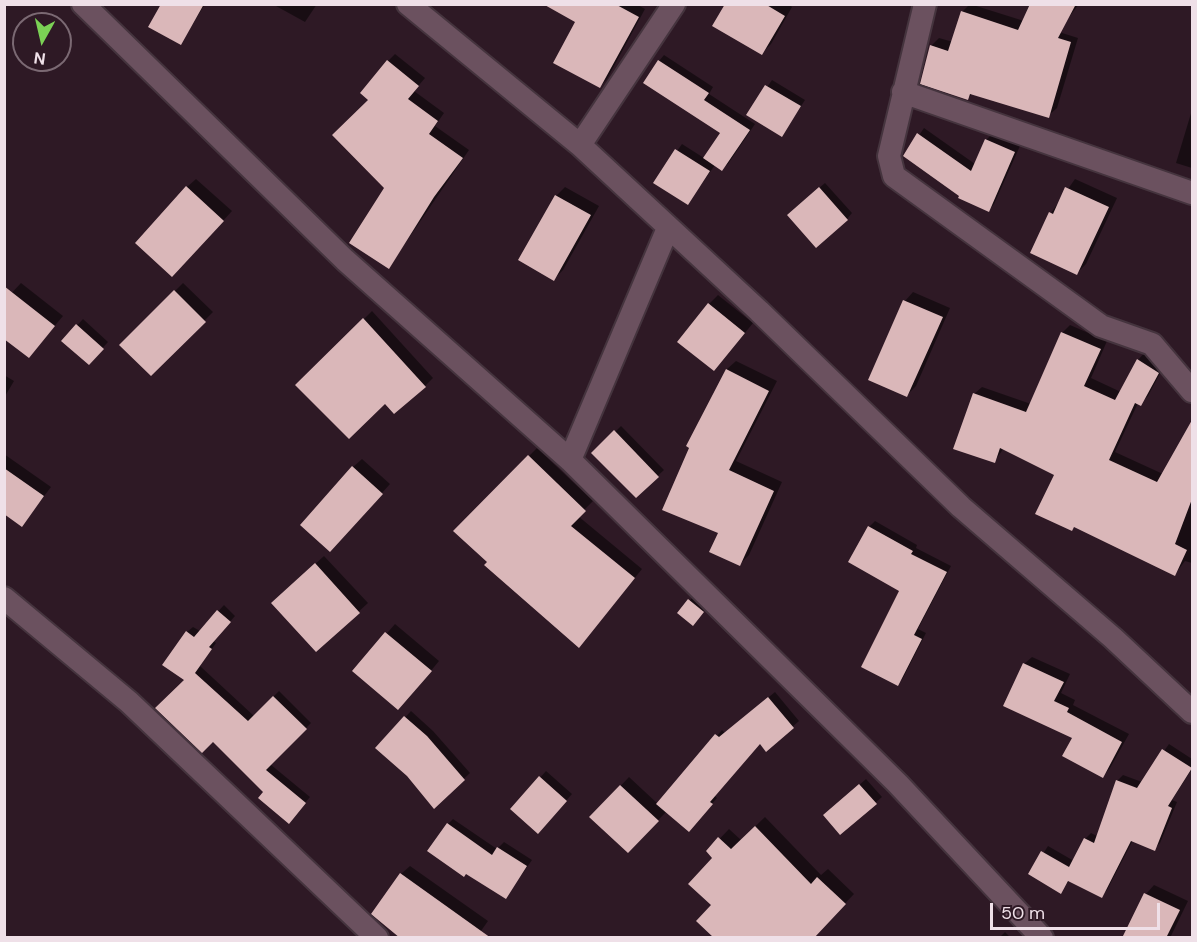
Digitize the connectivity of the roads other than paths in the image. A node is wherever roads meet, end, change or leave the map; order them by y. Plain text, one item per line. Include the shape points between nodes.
1 (83, 4) edge
2 (408, 4) edge
3 (674, 4) edge
4 (925, 4) edge
5 (903, 92) junction
6 (580, 145) junction
7 (1192, 193) edge
8 (668, 228) junction
9 (1192, 391) edge
10 (570, 460) junction
11 (4, 598) edge
12 (1192, 712) edge
13 (377, 938) edge
14 (1042, 938) edge

1 - 10 street via 345,260
2 - 6 street
3 - 6 street
4 - 5 street
5 - 7 street
5 - 9 street via 889,156 894,176 1101,326 1152,344
6 - 8 street
8 - 10 street
8 - 12 street via 961,507
10 - 14 street via 898,784
11 - 13 street via 129,702

